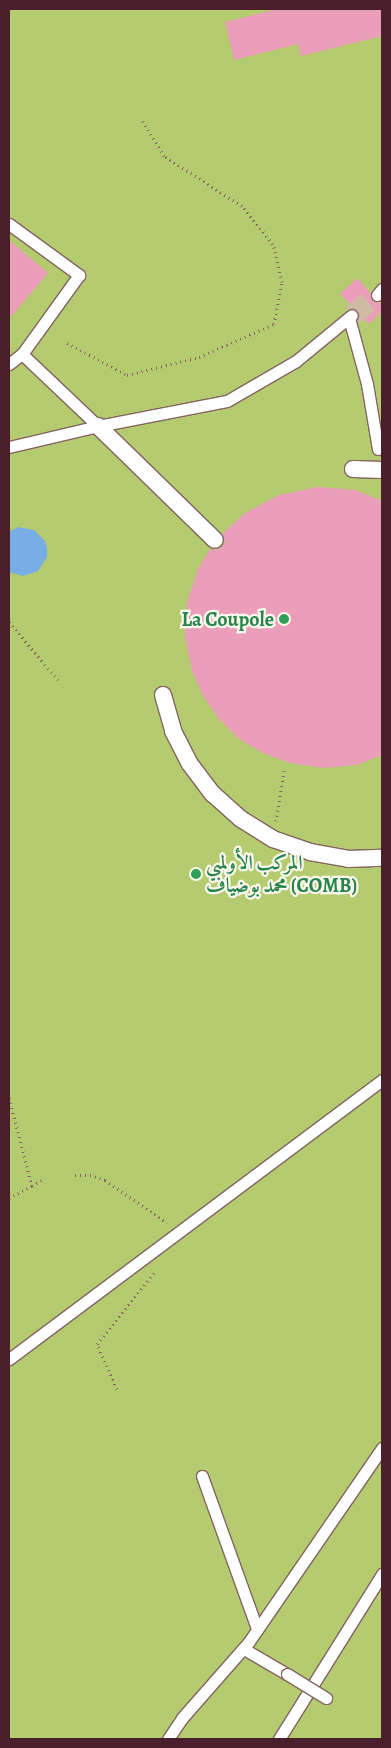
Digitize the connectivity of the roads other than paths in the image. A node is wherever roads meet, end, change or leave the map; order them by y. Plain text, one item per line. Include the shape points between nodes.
1 (9, 224) edge
2 (22, 354) junction
3 (9, 364) edge
4 (98, 426) junction
5 (9, 447) edge
6 (378, 449) dead end
7 (353, 468) dead end
8 (382, 470) edge
9 (215, 540) dead end
10 (163, 694) dead end
11 (382, 858) edge
12 (382, 1080) edge
13 (9, 1359) edge
14 (382, 1448) edge
15 (202, 1476) dead end
16 (382, 1574) edge
17 (257, 1630) junction
18 (244, 1648) junction
19 (326, 1698) dead end
20 (168, 1739) edge
21 (279, 1739) edge

1 - 2 lane via 79,275
2 - 3 lane
2 - 4 lane
4 - 5 lane
4 - 6 lane via 228,401 296,361 351,316
4 - 9 street
7 - 8 street
10 - 11 street via 173,731 190,764 207,787 241,819 273,839 310,852 348,859
12 - 13 lane
14 - 17 lane
15 - 17 lane
16 - 21 lane
17 - 18 lane
18 - 19 lane, bridge
18 - 20 lane via 182,1718

